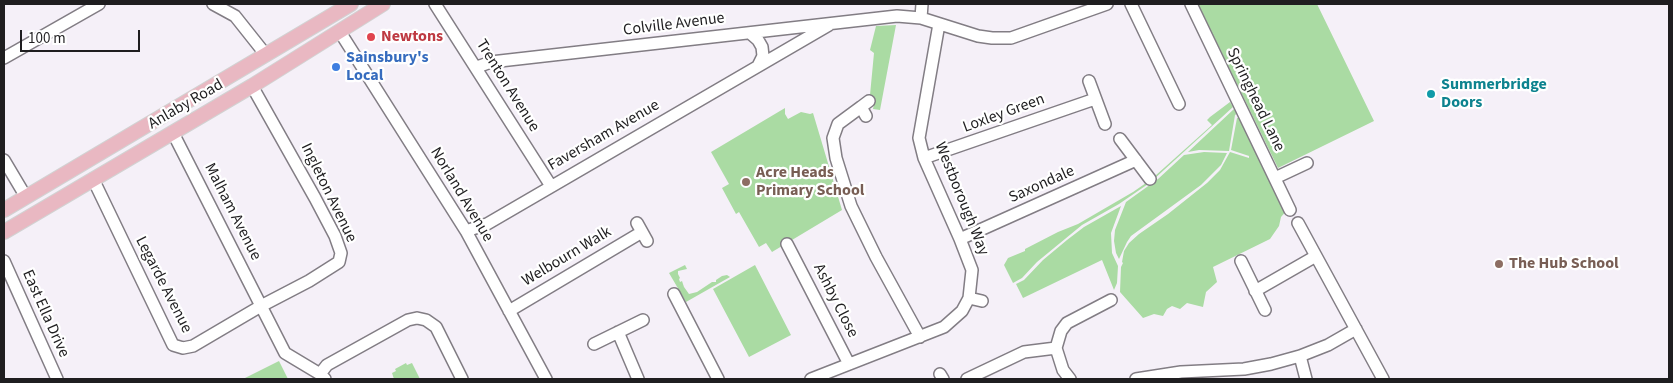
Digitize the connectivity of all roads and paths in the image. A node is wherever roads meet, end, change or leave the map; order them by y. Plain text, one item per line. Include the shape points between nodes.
1 (213, 4) edge
2 (351, 4) edge
3 (383, 4) edge
4 (435, 4) edge
5 (922, 4) edge
6 (1107, 4) edge
7 (1131, 4) edge
8 (1191, 4) edge
9 (92, 5) edge
10 (920, 18) junction
11 (833, 23) junction
12 (939, 24) junction
13 (340, 32) junction
14 (750, 32) junction
15 (266, 55) junction
16 (4, 58) edge
17 (758, 66) junction
18 (476, 67) junction
19 (1089, 82) dead end
20 (252, 86) junction
21 (1178, 98) dead end
22 (1095, 99) junction
23 (865, 108) dead end
24 (1105, 124) dead end
25 (173, 133) junction
26 (1120, 139) dead end
27 (924, 158) junction
28 (4, 160) edge
29 (1136, 160) junction
30 (1307, 163) dead end
31 (1150, 178) dead end
32 (1275, 178) junction
33 (93, 179) junction
34 (551, 186) junction
35 (26, 197) junction
36 (5, 205) edge
37 (1290, 210) dead end
38 (1298, 223) dead end
39 (466, 231) junction
40 (4, 232) edge
41 (642, 232) dead end
42 (960, 240) junction
43 (787, 252) dead end
44 (1316, 256) junction
45 (4, 261) edge
46 (1241, 261) dead end
47 (1255, 291) junction
48 (969, 298) junction
49 (1111, 300) dead end
50 (674, 301) dead end
51 (982, 301) dead end
52 (261, 306) junction
53 (1265, 310) dead end
54 (509, 311) junction
55 (643, 320) dead end
56 (1356, 329) junction
57 (618, 332) junction
58 (920, 337) junction
59 (594, 344) dead end
60 (1056, 348) junction
61 (1300, 356) junction
62 (849, 364) junction
63 (834, 375) edge
64 (1181, 375) edge
65 (322, 376) edge
66 (56, 379) edge
67 (460, 379) edge
68 (546, 379) edge
69 (638, 379) edge
70 (718, 379) edge
71 (810, 379) edge
72 (967, 379) edge
73 (1070, 379) edge
74 (1136, 379) edge
75 (1306, 379) edge
76 (1383, 379) edge

1 - 15 street via 235,16
2 - 15 main road, Anlaby Road
3 - 13 main road, Anlaby Road
4 - 18 street, Trenton Avenue
5 - 10 street
6 - 12 street, Colville Avenue via 1010,38 978,36
7 - 21 street
8 - 32 street, Springhead Lane
9 - 16 street
10 - 11 street, Colville Avenue via 888,17
10 - 12 street, Colville Avenue
11 - 14 street, Colville Avenue
11 - 17 street, Faversham Avenue
12 - 27 street, Westborough Way via 919,138
13 - 20 main road, Anlaby Road
13 - 39 street, Norland Avenue
14 - 17 street via 762,48 763,56
14 - 18 street, Colville Avenue via 491,62
15 - 35 main road, Anlaby Road
17 - 34 street, Faversham Avenue
18 - 34 street, Trenton Avenue
19 - 22 street
20 - 25 main road, Anlaby Road
20 - 52 street, Ingleton Avenue via 315,198 341,253 339,262 327,270
22 - 24 street
22 - 27 street, Loxley Green
23 - 58 street via 838,124 833,138 836,158 851,206
25 - 33 main road, Anlaby Road
25 - 52 street, Malham Avenue
26 - 29 street
27 - 42 street, Westborough Way
28 - 35 street
29 - 31 street
29 - 42 street, Saxondale
30 - 32 street
32 - 37 street, Springhead Lane
33 - 40 main road, Anlaby Road
33 - 52 street, Legarde Avenue via 173,345 193,346
34 - 39 street, Faversham Avenue via 487,224
35 - 36 main road, Anlaby Road
38 - 44 street
39 - 54 street, Norland Avenue
41 - 54 street, Welbourn Walk
42 - 48 street, Westborough Way via 972,270
43 - 62 street, Ashby Close
44 - 47 street
44 - 56 street
45 - 66 street, East Ella Drive
46 - 47 street
47 - 53 street
48 - 51 street
48 - 58 street, Westborough Way via 962,311 944,328
49 - 60 street via 1067,323
50 - 70 street
52 - 65 street, Malham Avenue via 285,353
54 - 68 street, Norland Avenue
55 - 57 street
56 - 61 street
56 - 76 street
57 - 59 street
57 - 69 street
58 - 62 street, Westborough Way
60 - 72 street via 1024,352
60 - 73 street
61 - 64 street via 1244,369
61 - 75 street
62 - 63 street, Westborough Way
63 - 71 street, Westborough Way
64 - 74 street
65 - 67 street via 327,365 417,318 436,327

